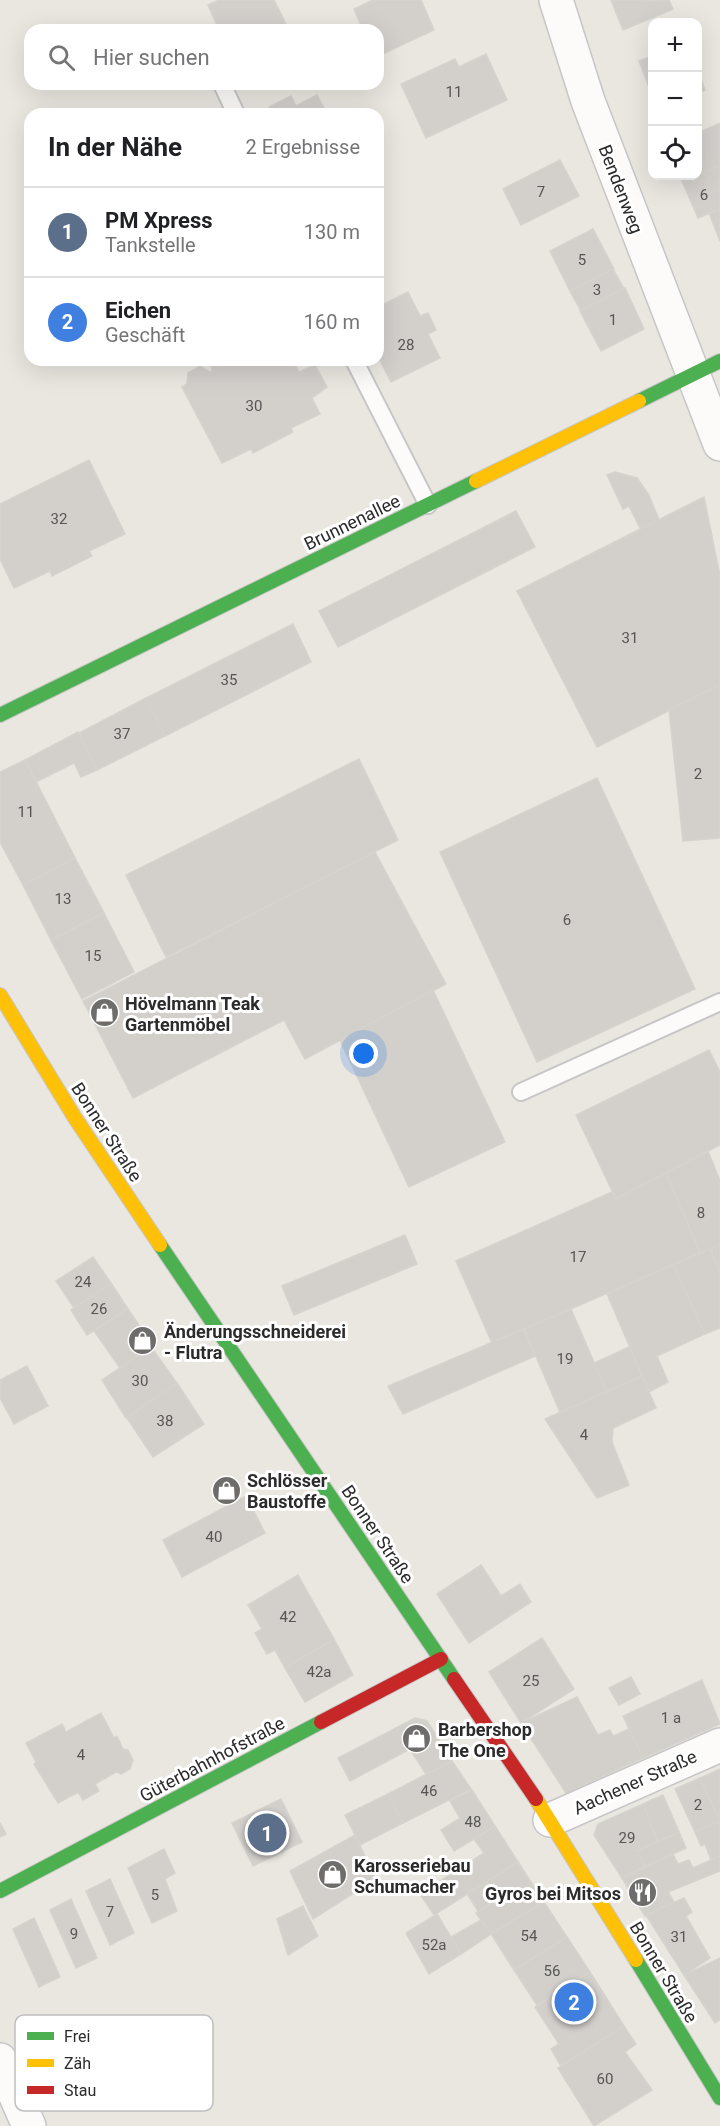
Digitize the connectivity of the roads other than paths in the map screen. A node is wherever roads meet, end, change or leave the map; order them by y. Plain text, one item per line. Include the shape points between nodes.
1 (556, 0) edge
2 (225, 90) edge
3 (233, 108) edge
4 (357, 366) edge
5 (706, 368) edge
6 (720, 444) edge
7 (428, 505) junction
8 (0, 715) edge
9 (0, 995) edge
10 (720, 1002) edge
11 (521, 1092) dead end
12 (441, 1659) junction
13 (720, 1745) edge
14 (550, 1820) junction
15 (0, 1891) edge
16 (0, 2060) edge
17 (15, 2095) edge
18 (720, 2098) edge
19 (22, 2111) edge
20 (28, 2126) edge

1 - 5 street, Bendenweg via 588,101
2 - 3 lane
4 - 7 lane
5 - 6 street, Bendenweg
5 - 7 street, Brunnenallee
7 - 8 street, Brunnenallee
9 - 12 street, Bonner Straße via 82,1127
10 - 11 lane
12 - 14 street, Bonner Straße
12 - 15 street, Güterbahnhofstraße
13 - 14 street, Aachener Straße
14 - 18 street, Bonner Straße
16 - 17 street
19 - 20 street

